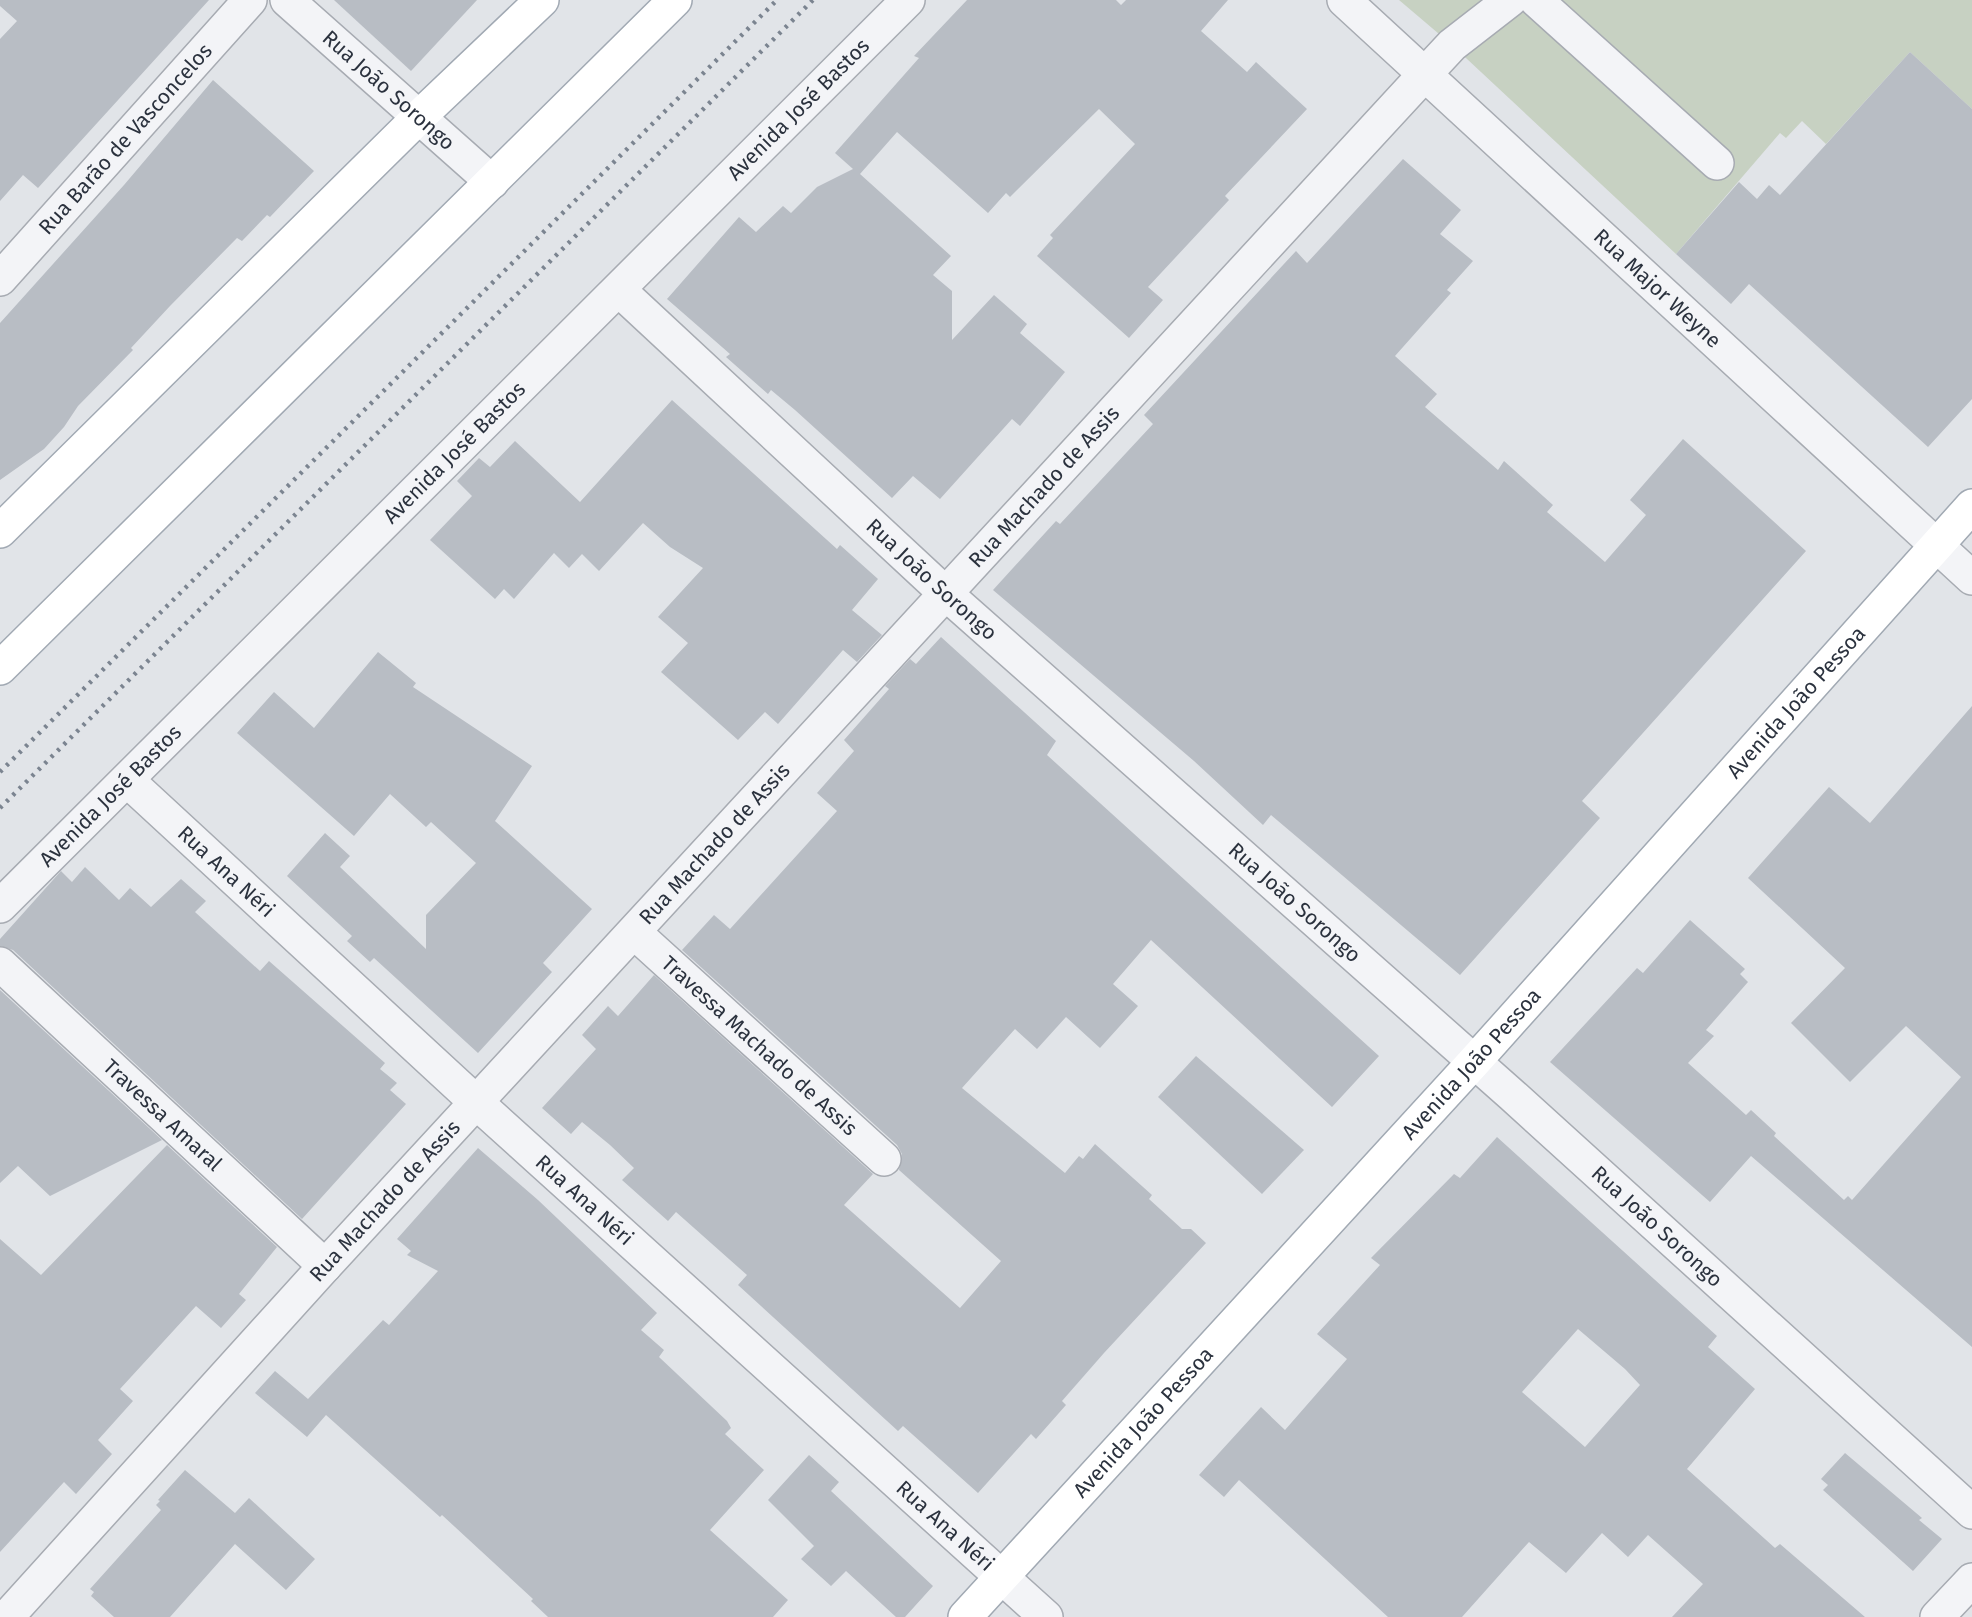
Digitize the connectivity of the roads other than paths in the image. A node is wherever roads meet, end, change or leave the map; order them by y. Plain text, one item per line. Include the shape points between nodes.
1 (250, 0) edge
2 (287, 0) edge
3 (543, 0) edge
4 (675, 0) edge
5 (908, 0) edge
6 (1344, 0) edge
7 (1510, 0) edge
8 (1536, 0) edge
9 (1425, 74) junction
10 (420, 116) junction
11 (1717, 163) dead end
12 (492, 182) junction
13 (0, 279) edge
14 (619, 290) junction
15 (1972, 506) edge
16 (0, 531) edge
17 (1936, 545) junction
18 (1972, 578) edge
19 (944, 592) junction
20 (0, 668) edge
21 (127, 780) junction
22 (0, 906) edge
23 (635, 933) junction
24 (0, 964) edge
25 (1473, 1063) junction
26 (477, 1103) junction
27 (884, 1159) dead end
28 (325, 1266) junction
29 (1972, 1512) edge
30 (1000, 1578) junction
31 (1972, 1580) edge
32 (10, 1611) edge
33 (965, 1617) edge
34 (1046, 1617) edge
35 (1937, 1617) edge

1 - 13 street, Rua Barão de Vasconcelos
2 - 10 street, Rua João Sorongo
3 - 10 main road
4 - 12 main road
5 - 14 street, Avenida José Bastos
6 - 9 street, Rua Major Weyne
7 - 9 street, Rua Machado de Assis via 1452,45
8 - 11 street
9 - 17 street, Rua Major Weyne
9 - 19 street, Rua Machado de Assis
10 - 12 street, Rua João Sorongo
10 - 16 main road
12 - 20 main road
14 - 19 street, Rua João Sorongo
14 - 21 street, Avenida José Bastos
15 - 17 main road, Avenida João Pessoa
17 - 18 street, Rua Major Weyne
17 - 25 main road, Avenida João Pessoa
19 - 23 street, Rua Machado de Assis
19 - 25 street, Rua João Sorongo
21 - 22 street, Avenida José Bastos
21 - 26 street, Rua Ana Néri
23 - 26 street, Rua Machado de Assis
23 - 27 street, Travessa Machado de Assis
24 - 28 street, Travessa Amaral
25 - 29 street, Rua João Sorongo
25 - 30 main road, Avenida João Pessoa
26 - 28 street, Rua Machado de Assis
26 - 30 street, Rua Ana Néri
28 - 32 street, Rua Machado de Assis
30 - 33 main road, Avenida João Pessoa
30 - 34 street, Rua Ana Néri
31 - 35 street

